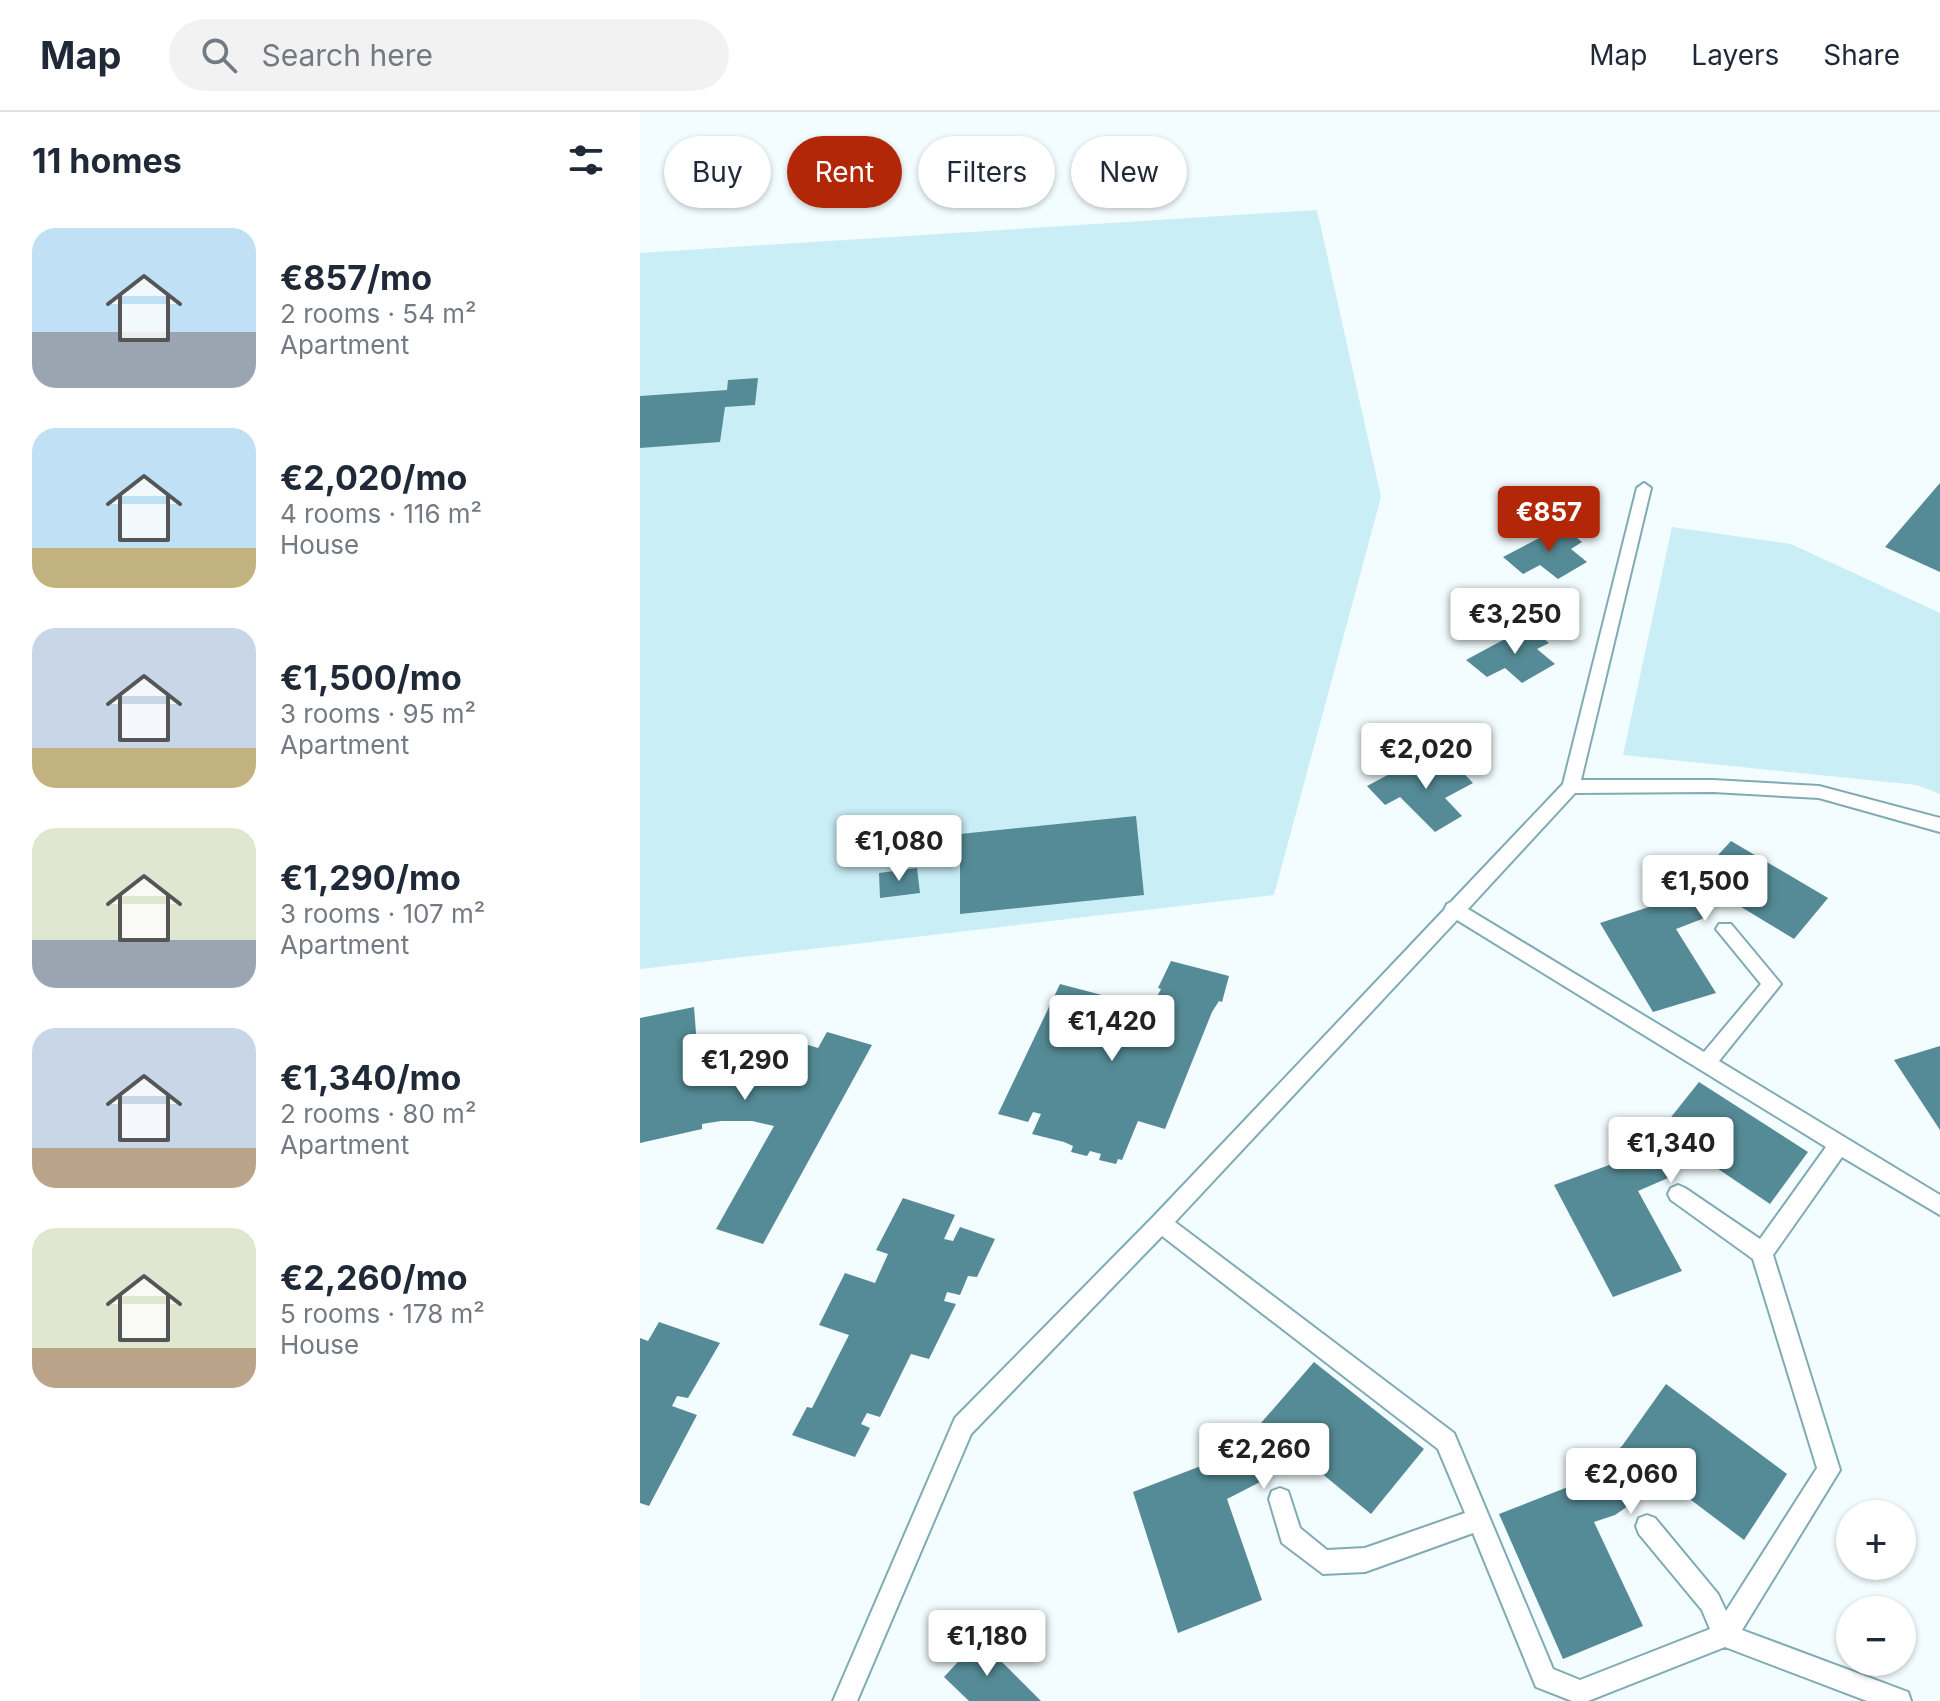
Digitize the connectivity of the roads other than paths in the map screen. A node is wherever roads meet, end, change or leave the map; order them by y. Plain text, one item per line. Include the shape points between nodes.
1 (1644, 488) dead end
2 (1571, 787) junction
3 (1940, 825) edge
4 (1453, 909) junction
5 (1725, 929) dead end
6 (1706, 1063) junction
7 (1839, 1144) junction
8 (1678, 1194) dead end
9 (1940, 1206) edge
10 (1161, 1223) junction
11 (1762, 1253) junction
12 (1280, 1499) dead end
13 (1478, 1520) junction
14 (1647, 1526) dead end
15 (1725, 1635) junction
16 (845, 1701) edge
17 (1899, 1701) edge

1 - 2 lane
2 - 3 lane via 1819,792
2 - 4 lane
4 - 6 lane
4 - 10 lane
5 - 6 lane via 1772,984
6 - 7 lane
7 - 9 lane
7 - 11 lane
8 - 11 lane
10 - 13 lane via 1446,1441
10 - 16 lane via 963,1426
11 - 15 lane via 1829,1470
12 - 13 lane via 1290,1535 1323,1562 1365,1560
13 - 15 lane via 1545,1678 1580,1692
14 - 15 lane via 1710,1602
15 - 17 lane

